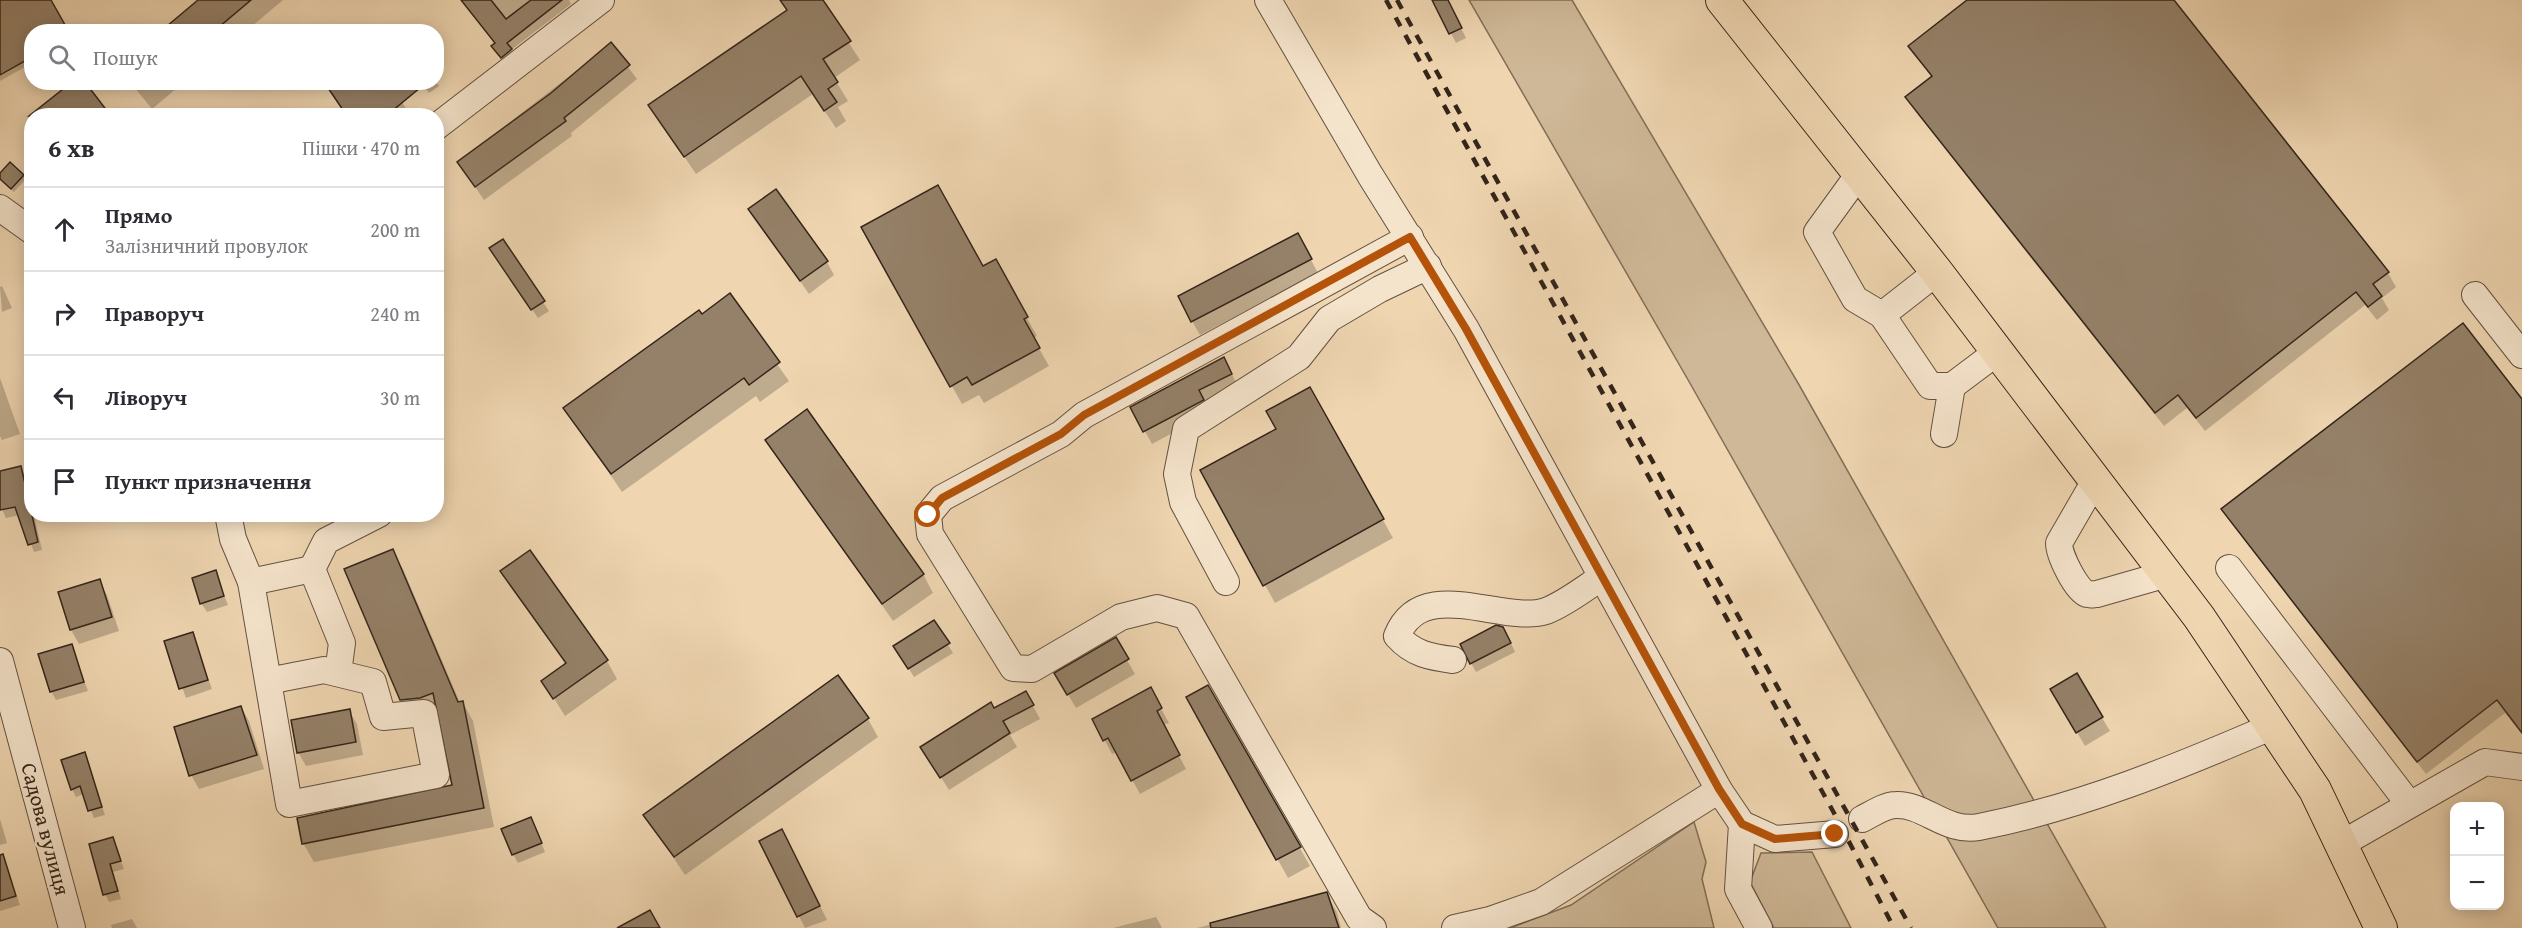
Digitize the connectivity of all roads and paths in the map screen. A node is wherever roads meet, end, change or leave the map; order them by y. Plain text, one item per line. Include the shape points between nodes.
1 (601, 0) edge
2 (1268, 0) edge
3 (1722, 0) edge
4 (444, 121) edge
5 (1859, 174) junction
6 (0, 208) edge
7 (24, 225) edge
8 (1410, 237) junction
9 (1428, 266) junction
10 (1937, 272) junction
11 (2475, 295) dead end
12 (1882, 315) junction
13 (1996, 352) junction
14 (2522, 355) edge
15 (1952, 386) junction
16 (1944, 434) dead end
17 (2096, 479) junction
18 (363, 522) edge
19 (231, 527) edge
20 (2229, 568) dead end
21 (312, 570) junction
22 (2167, 574) junction
23 (1602, 577) junction
24 (251, 582) junction
25 (1226, 582) dead end
26 (1453, 660) dead end
27 (0, 661) edge
28 (338, 674) junction
29 (268, 681) junction
30 (2273, 726) junction
31 (2522, 767) edge
32 (1719, 789) junction
33 (2409, 804) junction
34 (1862, 819) dead end
35 (1742, 824) junction
36 (1835, 834) dead end
37 (2343, 843) junction
38 (72, 928) edge
39 (1373, 928) edge
40 (1455, 928) edge
41 (1759, 928) edge
42 (2381, 928) edge

1 - 4 street
2 - 8 street
3 - 5 main road
5 - 10 main road
5 - 12 street via 1817,232 1855,299
6 - 7 street
8 - 9 street
8 - 39 street via 1084,415 1061,434 942,498 928,515 930,534 1013,668 1032,669 1121,617 1157,608 1186,616 1359,918
9 - 23 street
9 - 25 street via 1329,319 1299,357 1186,429 1177,474 1183,502
10 - 12 street
10 - 13 main road
11 - 14 street
12 - 15 street via 1930,386
13 - 15 street
13 - 17 main road
15 - 16 street
17 - 22 main road
17 - 22 street via 2059,543 2059,553 2080,589 2097,594
18 - 21 street via 326,541
19 - 24 street
20 - 33 street
21 - 24 street
21 - 28 street via 342,643
22 - 30 main road
23 - 26 street via 1545,611 1462,604 1426,608 1403,622 1397,636 1409,649
23 - 32 street
24 - 29 street
27 - 38 street, Садова вулиця
28 - 29 street via 324,670
28 - 29 street via 373,682 383,717 424,713 436,775 289,804
30 - 34 street via 2158,774 2060,807 1976,827 1946,825 1906,806 1895,805
30 - 37 main road via 2315,789
31 - 33 street via 2485,762
32 - 35 street
32 - 40 street via 1540,903
33 - 37 street
35 - 36 street via 1775,839
35 - 41 street via 1738,889
37 - 42 main road

